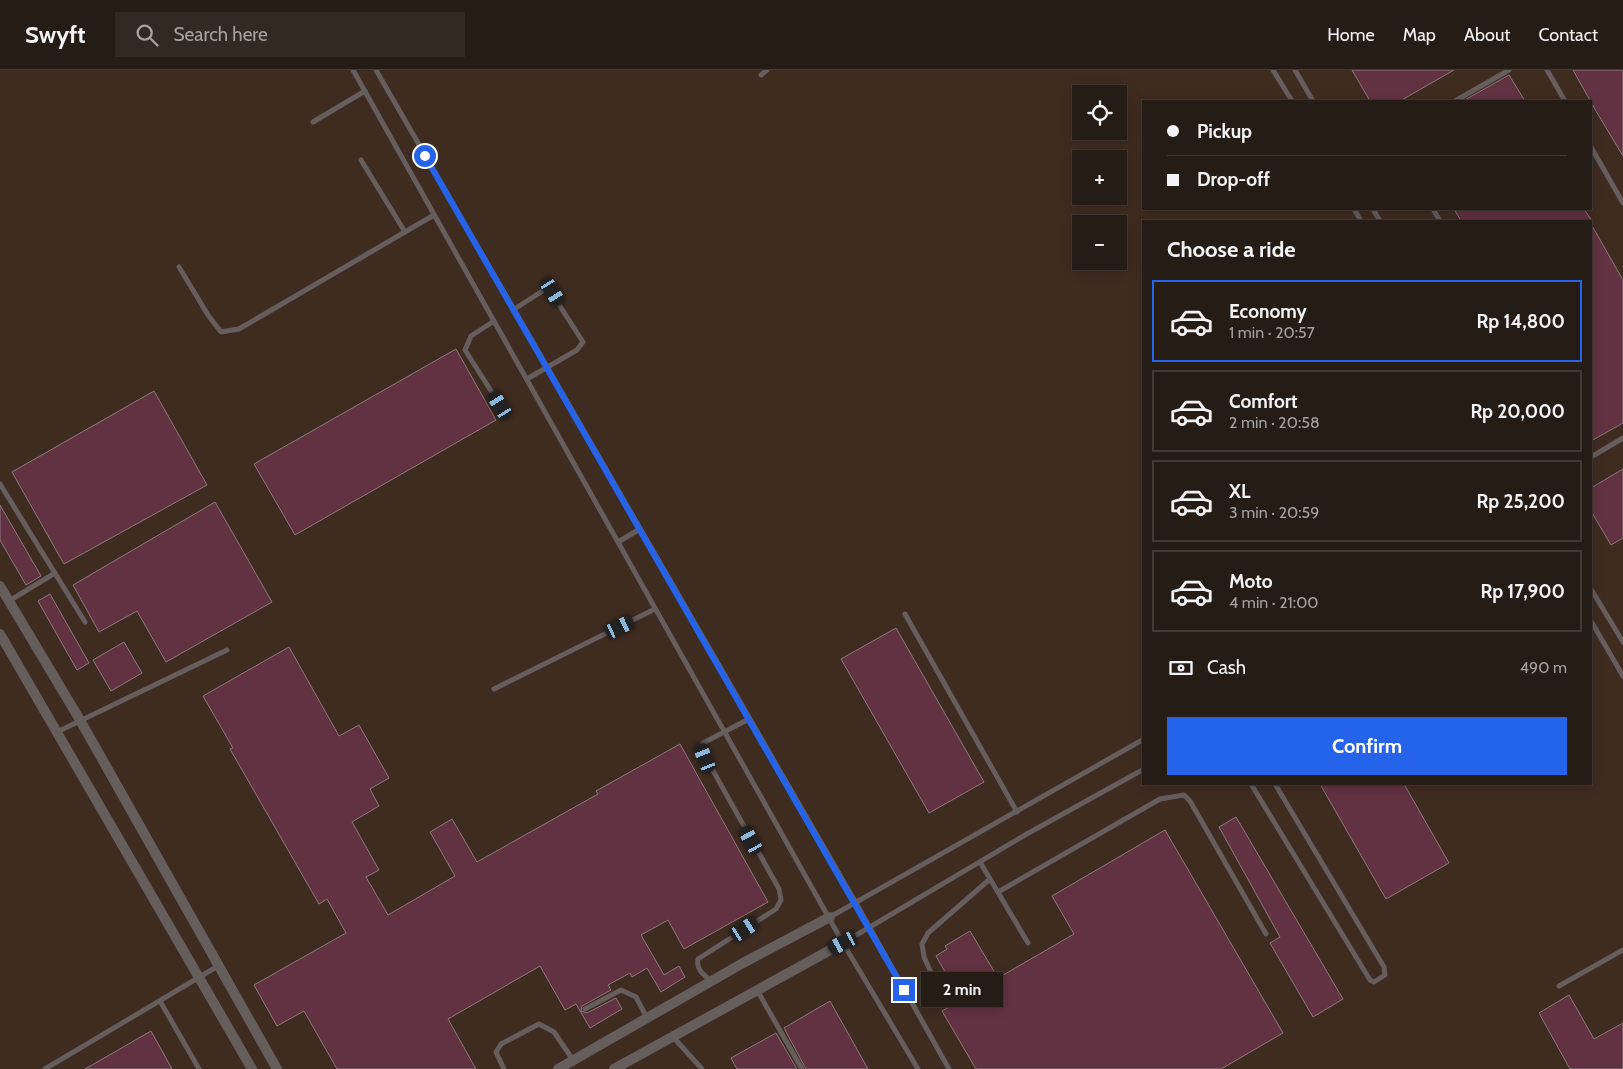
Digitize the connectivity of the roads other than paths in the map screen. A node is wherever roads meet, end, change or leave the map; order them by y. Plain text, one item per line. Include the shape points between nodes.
1 (353, 70) edge
2 (376, 70) edge
3 (767, 70) edge
4 (1274, 70) edge
5 (1296, 70) edge
6 (1509, 70) edge
7 (1548, 70) edge
8 (761, 75) dead end
9 (365, 91) junction
10 (1291, 100) edge
11 (1312, 100) edge
12 (1457, 100) edge
13 (1564, 100) edge
14 (313, 122) dead end
15 (1592, 149) edge
16 (361, 160) dead end
17 (1623, 202) edge
18 (434, 215) junction
19 (405, 232) junction
20 (179, 267) dead end
21 (513, 310) junction
22 (494, 321) junction
23 (547, 368) junction
24 (527, 379) junction
25 (500, 405) dead end
26 (1623, 438) edge
27 (1592, 456) edge
28 (0, 484) edge
29 (640, 529) junction
30 (618, 542) junction
31 (55, 573) junction
32 (0, 586) edge
33 (1592, 591) edge
34 (9, 601) junction
35 (655, 609) junction
36 (905, 614) dead end
37 (84, 622) dead end
38 (1592, 623) edge
39 (0, 634) edge
40 (1623, 642) edge
41 (227, 650) dead end
42 (1623, 676) edge
43 (494, 689) dead end
44 (750, 719) junction
45 (80, 720) junction
46 (56, 732) junction
47 (725, 733) junction
48 (1142, 740) edge
49 (1142, 770) edge
50 (1252, 785) edge
51 (1276, 785) edge
52 (1018, 812) junction
53 (980, 862) junction
54 (990, 879) junction
55 (998, 892) junction
56 (856, 903) junction
57 (830, 917) junction
58 (868, 926) junction
59 (1266, 934) dead end
60 (843, 943) junction
61 (1028, 943) dead end
62 (1623, 950) edge
63 (219, 966) junction
64 (200, 977) junction
65 (712, 981) junction
66 (1559, 986) dead end
67 (756, 989) junction
68 (160, 1001) junction
69 (945, 1004) dead end
70 (585, 1010) dead end
71 (647, 1018) junction
72 (672, 1036) junction
73 (573, 1061) junction
74 (45, 1069) edge
75 (199, 1069) edge
76 (252, 1069) edge
77 (277, 1069) edge
78 (504, 1069) edge
79 (558, 1069) edge
80 (614, 1069) edge
81 (702, 1069) edge
82 (802, 1069) edge
83 (918, 1069) edge
84 (949, 1069) edge

1 - 9 lane
2 - 21 lane
3 - 8 lane
4 - 10 lane
5 - 11 lane
6 - 12 lane
7 - 13 lane
9 - 14 lane
9 - 18 lane
15 - 17 lane
16 - 19 lane
18 - 19 lane
18 - 22 lane
19 - 20 lane via 239,329 221,332
21 - 23 lane
21 - 23 lane via 549,289 583,342 577,350
22 - 24 lane
22 - 25 lane via 471,336 465,350
23 - 24 lane
23 - 29 lane
24 - 30 lane
26 - 27 lane
28 - 31 lane
29 - 30 lane
29 - 44 lane
30 - 35 lane
31 - 34 lane
31 - 37 lane
32 - 34 street
33 - 40 lane
34 - 45 street
35 - 43 lane
35 - 47 lane
36 - 52 lane
38 - 42 lane
39 - 46 street
41 - 45 lane
44 - 47 lane
44 - 56 lane
45 - 46 lane
45 - 63 street
46 - 64 street
47 - 57 lane
47 - 65 lane via 703,743 701,749 781,900 776,909 698,959 700,971
48 - 52 lane
49 - 53 lane
50 - 51 lane via 1370,980 1381,979 1385,975 1384,967
52 - 56 lane
53 - 54 lane
53 - 58 lane
54 - 55 lane
54 - 69 lane via 928,933 922,944 924,957
55 - 59 lane via 1160,799 1184,794
55 - 61 lane
56 - 57 lane
56 - 58 lane
57 - 60 lane
57 - 65 street
58 - 60 lane
58 - 84 lane
60 - 67 street
60 - 83 lane
62 - 66 lane
63 - 64 lane
63 - 77 street
64 - 68 lane
64 - 76 street
65 - 71 street
67 - 72 street
67 - 82 lane
68 - 74 lane
68 - 75 lane
70 - 71 lane via 621,990 636,997
71 - 73 street
72 - 80 street
72 - 81 lane
73 - 78 lane via 554,1032 539,1024 501,1044 496,1052
73 - 79 street

